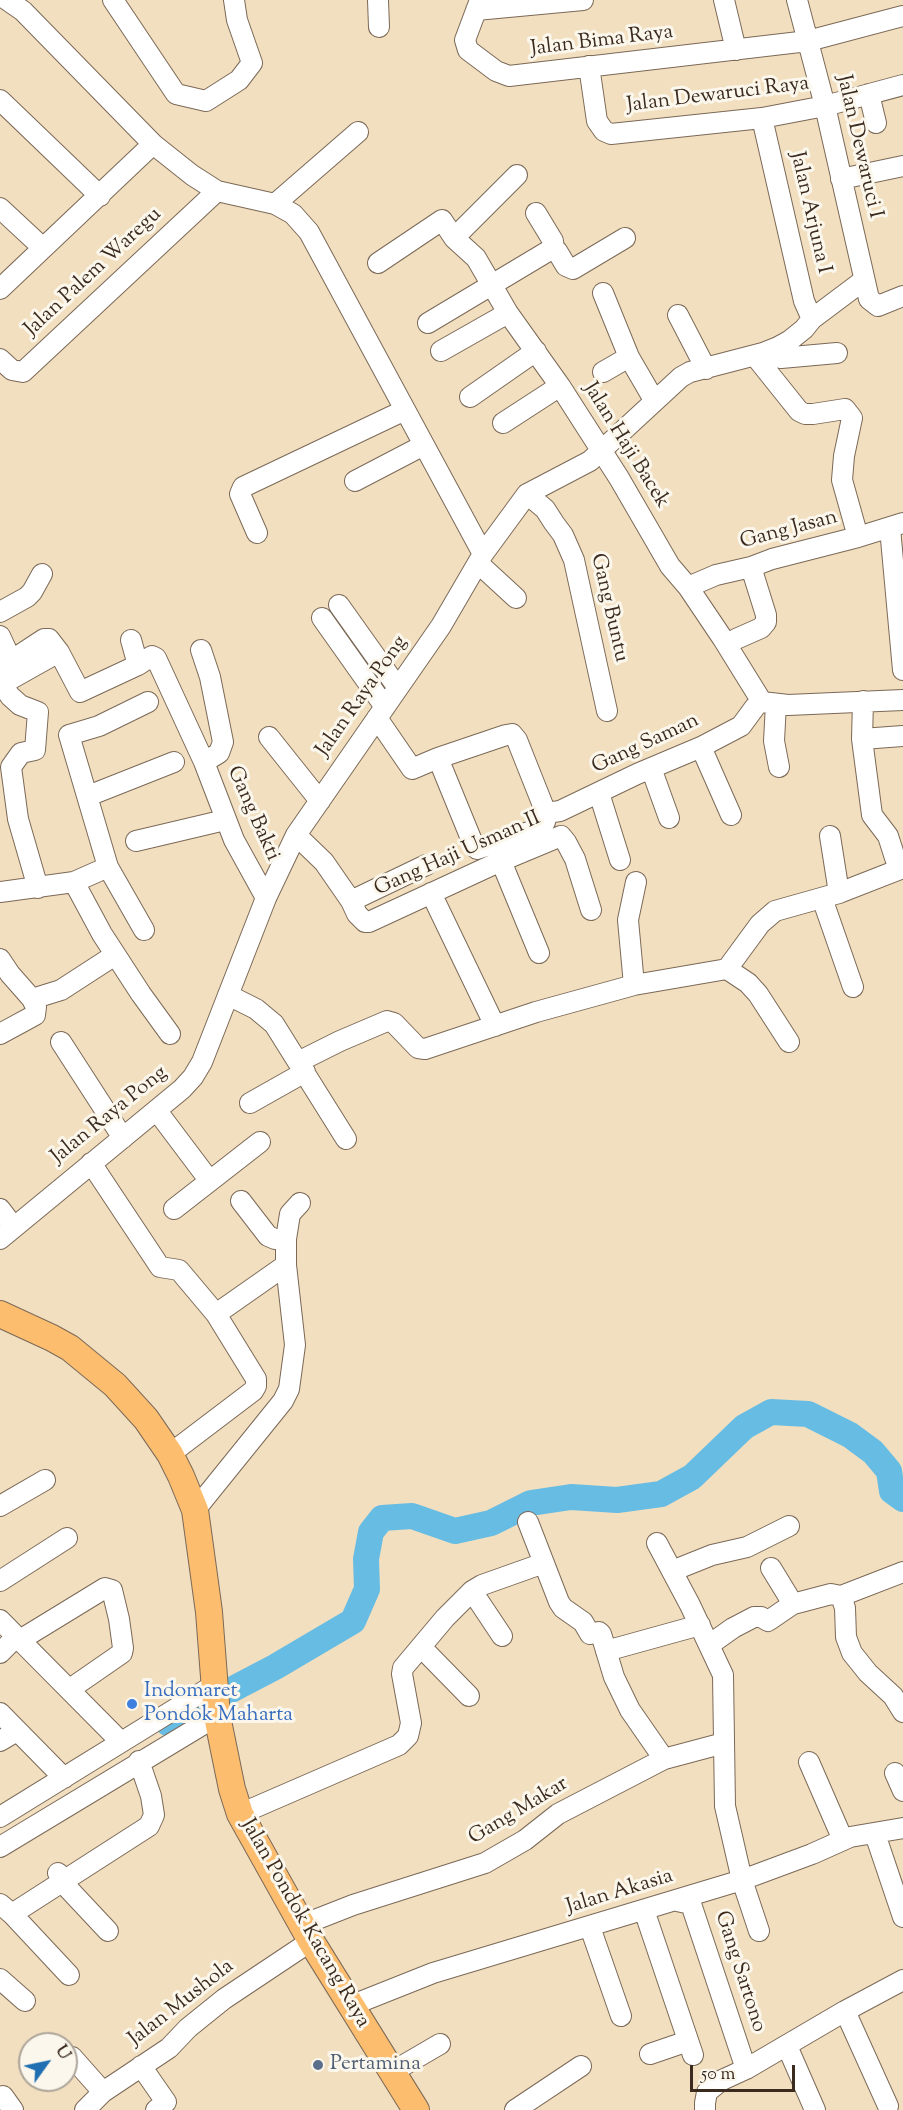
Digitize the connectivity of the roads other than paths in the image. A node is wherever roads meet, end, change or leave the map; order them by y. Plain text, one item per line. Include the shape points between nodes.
1 (7, 0) edge
2 (113, 0) edge
3 (234, 0) edge
4 (378, 0) edge
5 (584, 0) edge
6 (724, 0) edge
7 (797, 0) edge
8 (478, 5) edge
9 (903, 16) edge
10 (379, 27) dead end
11 (808, 41) junction
12 (736, 50) junction
13 (589, 66) junction
14 (903, 85) edge
15 (869, 94) junction
16 (0, 100) edge
17 (825, 106) junction
18 (762, 118) junction
19 (876, 123) dead end
20 (358, 132) dead end
21 (153, 144) junction
22 (903, 166) edge
23 (518, 175) dead end
24 (841, 179) junction
25 (217, 191) junction
26 (100, 196) junction
27 (275, 204) junction
28 (0, 208) edge
29 (536, 213) dead end
30 (454, 238) junction
31 (625, 238) dead end
32 (43, 248) junction
33 (554, 249) junction
34 (378, 263) dead end
35 (864, 280) junction
36 (492, 286) junction
37 (0, 289) edge
38 (603, 293) dead end
39 (903, 296) edge
40 (508, 313) junction
41 (678, 315) dead end
42 (812, 319) junction
43 (428, 323) dead end
44 (441, 351) dead end
45 (536, 351) junction
46 (837, 353) dead end
47 (759, 354) junction
48 (629, 357) junction
49 (0, 359) edge
50 (706, 369) junction
51 (603, 372) dead end
52 (560, 386) junction
53 (470, 397) dead end
54 (654, 400) junction
55 (405, 410) junction
56 (503, 423) dead end
57 (424, 445) junction
58 (602, 452) junction
59 (355, 481) dead end
60 (527, 494) junction
61 (897, 525) edge
62 (257, 532) dead end
63 (858, 537) junction
64 (481, 558) junction
65 (751, 567) junction
66 (42, 574) dead end
67 (688, 587) junction
68 (516, 598) dead end
69 (339, 604) dead end
70 (0, 612) edge
71 (322, 618) dead end
72 (0, 636) edge
73 (736, 639) dead end
74 (130, 640) dead end
75 (201, 650) dead end
76 (138, 665) junction
77 (903, 670) edge
78 (3, 673) edge
79 (398, 688) junction
80 (903, 699) edge
81 (863, 701) junction
82 (148, 702) dead end
83 (764, 704) junction
84 (607, 711) dead end
85 (381, 712) junction
86 (903, 736) edge
87 (269, 737) dead end
88 (862, 739) junction
89 (701, 747) junction
90 (21, 753) junction
91 (0, 755) edge
92 (438, 758) junction
93 (174, 762) dead end
94 (204, 762) junction
95 (779, 767) dead end
96 (651, 768) junction
97 (599, 793) junction
98 (88, 796) junction
99 (320, 801) junction
100 (546, 813) junction
101 (733, 814) dead end
102 (669, 818) dead end
103 (225, 820) junction
104 (296, 835) junction
105 (830, 836) dead end
106 (136, 841) dead end
107 (620, 860) dead end
108 (501, 861) junction
109 (426, 865) dead end
110 (108, 867) junction
111 (903, 868) edge
112 (75, 882) junction
113 (636, 882) dead end
114 (38, 888) junction
115 (0, 892) edge
116 (431, 893) junction
117 (831, 896) junction
118 (266, 898) junction
119 (351, 901) junction
120 (591, 910) dead end
121 (144, 930) dead end
122 (539, 953) dead end
123 (116, 955) junction
124 (727, 969) junction
125 (3, 971) edge
126 (634, 985) junction
127 (853, 987) dead end
128 (228, 996) junction
129 (34, 1007) junction
130 (495, 1026) junction
131 (0, 1034) edge
132 (170, 1034) dead end
133 (61, 1042) dead end
134 (789, 1042) dead end
135 (302, 1067) junction
136 (250, 1103) dead end
137 (156, 1111) junction
138 (123, 1138) junction
139 (346, 1139) dead end
140 (260, 1142) dead end
141 (91, 1163) junction
142 (209, 1180) junction
143 (241, 1201) dead end
144 (300, 1203) dead end
145 (0, 1209) edge
146 (174, 1209) dead end
147 (7, 1233) edge
148 (286, 1239) junction
149 (286, 1265) junction
150 (0, 1314) edge
151 (216, 1314) junction
152 (170, 1454) junction
153 (45, 1480) dead end
154 (0, 1506) edge
155 (195, 1510) junction
156 (528, 1522) dead end
157 (789, 1526) dead end
158 (67, 1538) dead end
159 (657, 1543) dead end
160 (544, 1563) junction
161 (771, 1568) dead end
162 (672, 1572) junction
163 (903, 1572) edge
164 (0, 1581) edge
165 (472, 1591) junction
166 (841, 1596) junction
167 (794, 1604) junction
168 (0, 1620) edge
169 (700, 1625) junction
170 (502, 1636) dead end
171 (18, 1639) junction
172 (709, 1645) junction
173 (421, 1647) junction
174 (606, 1651) junction
175 (0, 1653) edge
176 (70, 1689) junction
177 (469, 1695) dead end
178 (215, 1699) junction
179 (903, 1712) edge
180 (0, 1713) edge
181 (8, 1736) edge
182 (122, 1742) junction
183 (724, 1743) junction
184 (664, 1759) junction
185 (139, 1761) junction
186 (809, 1762) dead end
187 (64, 1778) junction
188 (240, 1814) junction
189 (0, 1817) edge
190 (903, 1828) edge
191 (875, 1833) junction
192 (843, 1840) junction
193 (0, 1847) edge
194 (60, 1877) junction
195 (742, 1880) junction
196 (677, 1901) junction
197 (6, 1909) edge
198 (644, 1910) junction
199 (903, 1917) edge
200 (590, 1927) junction
201 (108, 1931) dead end
202 (759, 1931) dead end
203 (306, 1933) junction
204 (69, 1975) dead end
205 (0, 1979) edge
206 (903, 1980) edge
207 (25, 2001) dead end
208 (350, 2006) junction
209 (845, 2011) junction
210 (621, 2016) dead end
211 (440, 2044) dead end
212 (787, 2046) junction
213 (650, 2054) dead end
214 (78, 2064) edge
215 (141, 2066) junction
216 (581, 2066) dead end
217 (746, 2069) junction
218 (392, 2072) junction
219 (103, 2092) junction
220 (888, 2106) dead end
221 (414, 2109) edge
222 (85, 2110) edge
223 (156, 2110) edge
224 (515, 2110) edge
225 (705, 2110) edge
226 (815, 2110) edge

1 - 21 street via 23,11
2 - 3 street via 176,94 206,101 239,80 252,63
4 - 10 street
5 - 8 street
6 - 12 street
7 - 11 street, Jalan Dewaruci I
8 - 13 street, Jalan Bima Raya via 465,40 468,50 496,71 509,76
9 - 11 street, Jalan Bima Raya
11 - 12 street, Jalan Bima Raya
11 - 17 street, Jalan Dewaruci I
12 - 13 street, Jalan Bima Raya
13 - 18 street, Jalan Dewaruci Raya via 597,121 611,134
14 - 15 street, Jalan Dewaruci Raya
15 - 17 street, Jalan Dewaruci Raya
15 - 19 street
16 - 26 street
17 - 18 street, Jalan Dewaruci Raya
17 - 24 street, Jalan Dewaruci I
18 - 42 street, Jalan Arjuna I via 804,301
20 - 27 street
21 - 25 street
21 - 26 street
22 - 24 street
23 - 30 street
24 - 35 street, Jalan Dewaruci I
25 - 27 street
25 - 49 street, Jalan Palem Waregu via 23,372 12,370
26 - 32 street
27 - 55 street via 293,214 309,232
28 - 32 street
29 - 33 street
30 - 34 street, Jalan Haji Bacek via 442,220
30 - 36 street, Jalan Haji Bacek via 476,258
31 - 33 street via 573,268 566,266
32 - 37 street
33 - 36 street
35 - 39 street, Jalan Dewaruci I via 869,299 878,306
35 - 42 street, Jalan Raya Pong
36 - 40 street, Jalan Haji Bacek
36 - 43 street
38 - 48 street
40 - 44 street
40 - 45 street, Jalan Haji Bacek
41 - 50 street
42 - 47 street, Jalan Raya Pong via 789,341
45 - 52 street, Jalan Haji Bacek
45 - 53 street
46 - 47 street via 781,358
47 - 50 street, Jalan Raya Pong
47 - 63 street via 799,411 813,414 845,409 852,418 842,480
48 - 51 street
48 - 54 street
50 - 54 street, Jalan Raya Pong via 681,377
52 - 56 street
52 - 58 street, Jalan Haji Bacek
54 - 58 street, Jalan Raya Pong
55 - 57 street
55 - 62 street via 243,487 240,494
57 - 59 street
57 - 64 street
58 - 60 street, Jalan Raya Pong
58 - 67 street, Jalan Haji Bacek via 664,557
60 - 64 street, Jalan Raya Pong
60 - 84 street, Gang Buntu via 545,509 574,560
61 - 63 street, Gang Jasan
61 - 77 street
63 - 65 street, Gang Jasan
64 - 68 street
64 - 79 street, Jalan Raya Pong
65 - 67 street, Gang Jasan
65 - 73 street via 766,622
66 - 70 street via 32,592
67 - 83 street, Jalan Haji Bacek
69 - 79 street
71 - 85 street
72 - 78 street
74 - 76 street
75 - 94 street, Gang Bakti via 223,742 219,753
76 - 78 street via 80,692 59,652
76 - 94 street via 152,656 156,658
78 - 90 street via 10,696 38,712 35,750
79 - 85 street, Jalan Raya Pong
80 - 81 street
81 - 83 street
81 - 88 street
82 - 98 street via 99,726 69,735
83 - 89 street, Gang Saman via 741,726
83 - 95 street
85 - 92 street via 412,769
85 - 99 street, Jalan Raya Pong
86 - 88 street
87 - 99 street
88 - 111 street via 872,815 890,839 891,851
89 - 96 street, Gang Saman
89 - 101 street
90 - 91 street
90 - 114 street via 11,767 18,819
92 - 100 street via 512,734 518,740
92 - 100 street via 477,849 541,828
93 - 98 street
94 - 103 street, Gang Bakti
96 - 97 street, Gang Saman
96 - 102 street
97 - 100 street, Gang Saman via 560,811
97 - 107 street
98 - 110 street
99 - 104 street, Jalan Raya Pong
103 - 106 street
103 - 118 street, Gang Bakti via 242,859
104 - 118 street, Jalan Raya Pong
104 - 119 street, Gang Haji Usman II via 324,862
105 - 117 street
108 - 116 street, Gang Haji Usman II
108 - 120 street, Gang Haji Usman II via 561,836 575,859
108 - 122 street
109 - 119 street
110 - 112 street
110 - 121 street
111 - 117 street
112 - 114 street
112 - 123 street
113 - 126 street via 628,920
114 - 115 street
116 - 119 street, Gang Haji Usman II via 369,922 360,918
116 - 130 street
117 - 124 street via 769,915
117 - 127 street
118 - 128 street, Jalan Raya Pong
123 - 129 street
123 - 132 street
124 - 126 street
124 - 134 street via 758,994
125 - 129 street
126 - 130 street
128 - 135 street via 242,1001 274,1024
128 - 137 street, Jalan Raya Pong via 193,1077
129 - 131 street
130 - 135 street via 425,1049 418,1048 394,1023 387,1021 340,1041
133 - 138 street
135 - 136 street
135 - 139 street
137 - 138 street, Jalan Raya Pong
137 - 142 street
138 - 141 street, Jalan Raya Pong
140 - 142 street
141 - 147 street, Jalan Raya Pong
141 - 151 street via 158,1264 184,1274
142 - 146 street
143 - 148 street via 268,1236
144 - 148 street via 290,1214
145 - 147 street
148 - 149 street
149 - 151 street
149 - 155 street via 295,1345 289,1389
150 - 152 main road, Jalan Pondok Kacang Raya via 52,1338 93,1366 146,1419
151 - 152 street via 256,1386
152 - 155 main road, Jalan Pondok Kacang Raya
153 - 154 street
155 - 178 main road, Jalan Pondok Kacang Raya via 209,1612
156 - 160 street
157 - 162 street via 747,1547 712,1555
158 - 164 street
159 - 162 street, Gang Sartono
160 - 165 street
160 - 174 street via 563,1608 583,1622 590,1634 599,1632
161 - 167 street
162 - 169 street, Gang Sartono
163 - 166 street
165 - 170 street
165 - 173 street
166 - 167 street via 831,1594
166 - 179 street via 852,1653
167 - 172 street via 770,1620 754,1617
168 - 171 street
169 - 172 street, Gang Sartono
169 - 174 street
171 - 175 street
171 - 176 street
171 - 176 street via 105,1588 112,1590 122,1653
172 - 183 street, Gang Sartono via 723,1675
173 - 177 street
173 - 188 street via 403,1668 411,1723 408,1736 399,1745
174 - 184 street via 630,1710
176 - 182 street
178 - 182 street
178 - 185 street
178 - 188 main road, Jalan Pondok Kacang Raya
180 - 181 street
181 - 187 street
182 - 187 street
183 - 184 street, Gang Makar
183 - 195 street, Gang Sartono via 725,1806
184 - 203 street, Gang Makar via 558,1814 525,1840 485,1863 353,1905
185 - 193 street
185 - 194 street via 151,1796 152,1823
186 - 192 street
187 - 189 street
188 - 203 main road, Jalan Pondok Kacang Raya
190 - 191 street, Jalan Akasia
191 - 192 street, Jalan Akasia
191 - 199 street
192 - 195 street, Jalan Akasia
194 - 197 street
194 - 201 street
195 - 196 street, Jalan Akasia
195 - 202 street, Gang Sartono
196 - 198 street, Jalan Akasia
196 - 217 street, Gang Sartono via 691,1904
197 - 204 street
198 - 200 street, Jalan Akasia
198 - 213 street via 691,2048
200 - 208 street, Jalan Akasia via 433,1973
200 - 210 street
203 - 208 main road, Jalan Pondok Kacang Raya
203 - 215 street, Jalan Mushola via 188,2028 169,2048
205 - 207 street
206 - 209 street
208 - 218 main road, Jalan Pondok Kacang Raya
209 - 212 street
209 - 220 street
211 - 218 street
212 - 217 street
212 - 226 street
214 - 219 street
215 - 219 street, Jalan Mushola
215 - 223 street via 166,2102
216 - 224 street
217 - 225 street via 707,2092
218 - 221 main road, Jalan Pondok Kacang Raya
219 - 222 street, Jalan Mushola

